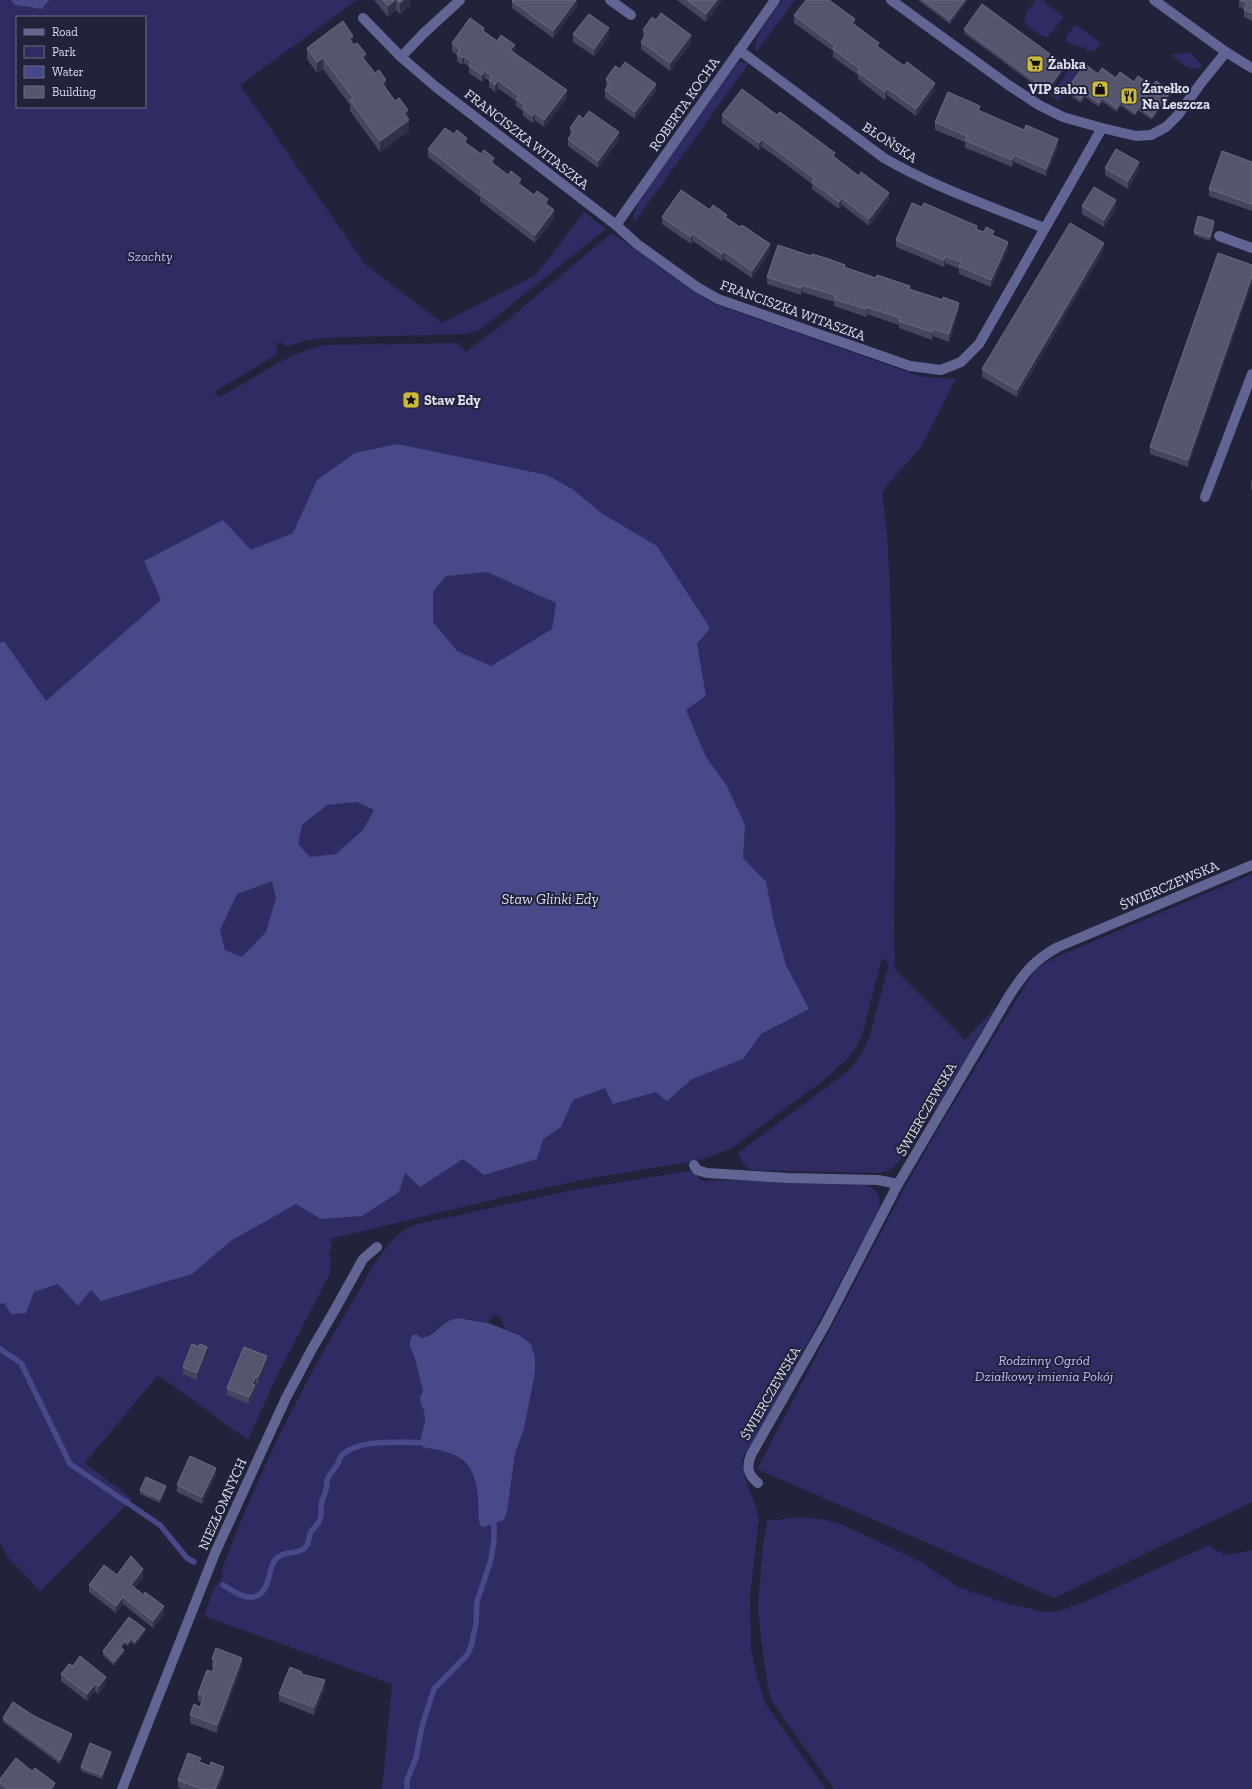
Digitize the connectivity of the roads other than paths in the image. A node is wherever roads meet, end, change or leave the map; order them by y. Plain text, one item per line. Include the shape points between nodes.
1 (460, 0) edge
2 (610, 0) edge
3 (775, 0) edge
4 (891, 0) edge
5 (1154, 0) edge
6 (631, 15) dead end
7 (363, 18) dead end
8 (739, 50) junction
9 (1226, 52) junction
10 (401, 57) junction
11 (1252, 68) edge
12 (1102, 128) junction
13 (616, 225) junction
14 (1044, 228) junction
15 (1219, 236) dead end
16 (1252, 248) edge
17 (1252, 374) edge
18 (1205, 497) dead end
19 (1252, 865) edge
20 (694, 1165) dead end
21 (898, 1184) junction
22 (377, 1247) dead end
23 (758, 1483) dead end
24 (122, 1789) edge

1 - 10 street
2 - 6 street
3 - 8 street, ROBERTA KOCHA
4 - 12 street via 1039,105 1063,117
5 - 9 street
7 - 10 street, FRANCISZKA WITASZKA
8 - 13 street, ROBERTA KOCHA
8 - 14 street, BŁOŃSKA via 891,162 944,188
9 - 11 street
9 - 12 street via 1166,127 1151,135 1136,136
10 - 13 street, FRANCISZKA WITASZKA via 436,87
12 - 14 street, FRANCISZKA WITASZKA
13 - 14 street, FRANCISZKA WITASZKA via 637,244 718,299 910,366 941,370 961,362 979,344
15 - 16 street
17 - 18 street
19 - 21 street, ŚWIERCZEWSKA via 1058,947 1031,965 1009,996
20 - 21 street via 697,1170 707,1173 878,1180
21 - 23 street, ŚWIERCZEWSKA via 826,1323 751,1454 748,1471
22 - 24 street, NIEZŁOMNYCH via 363,1259 286,1398 218,1547

